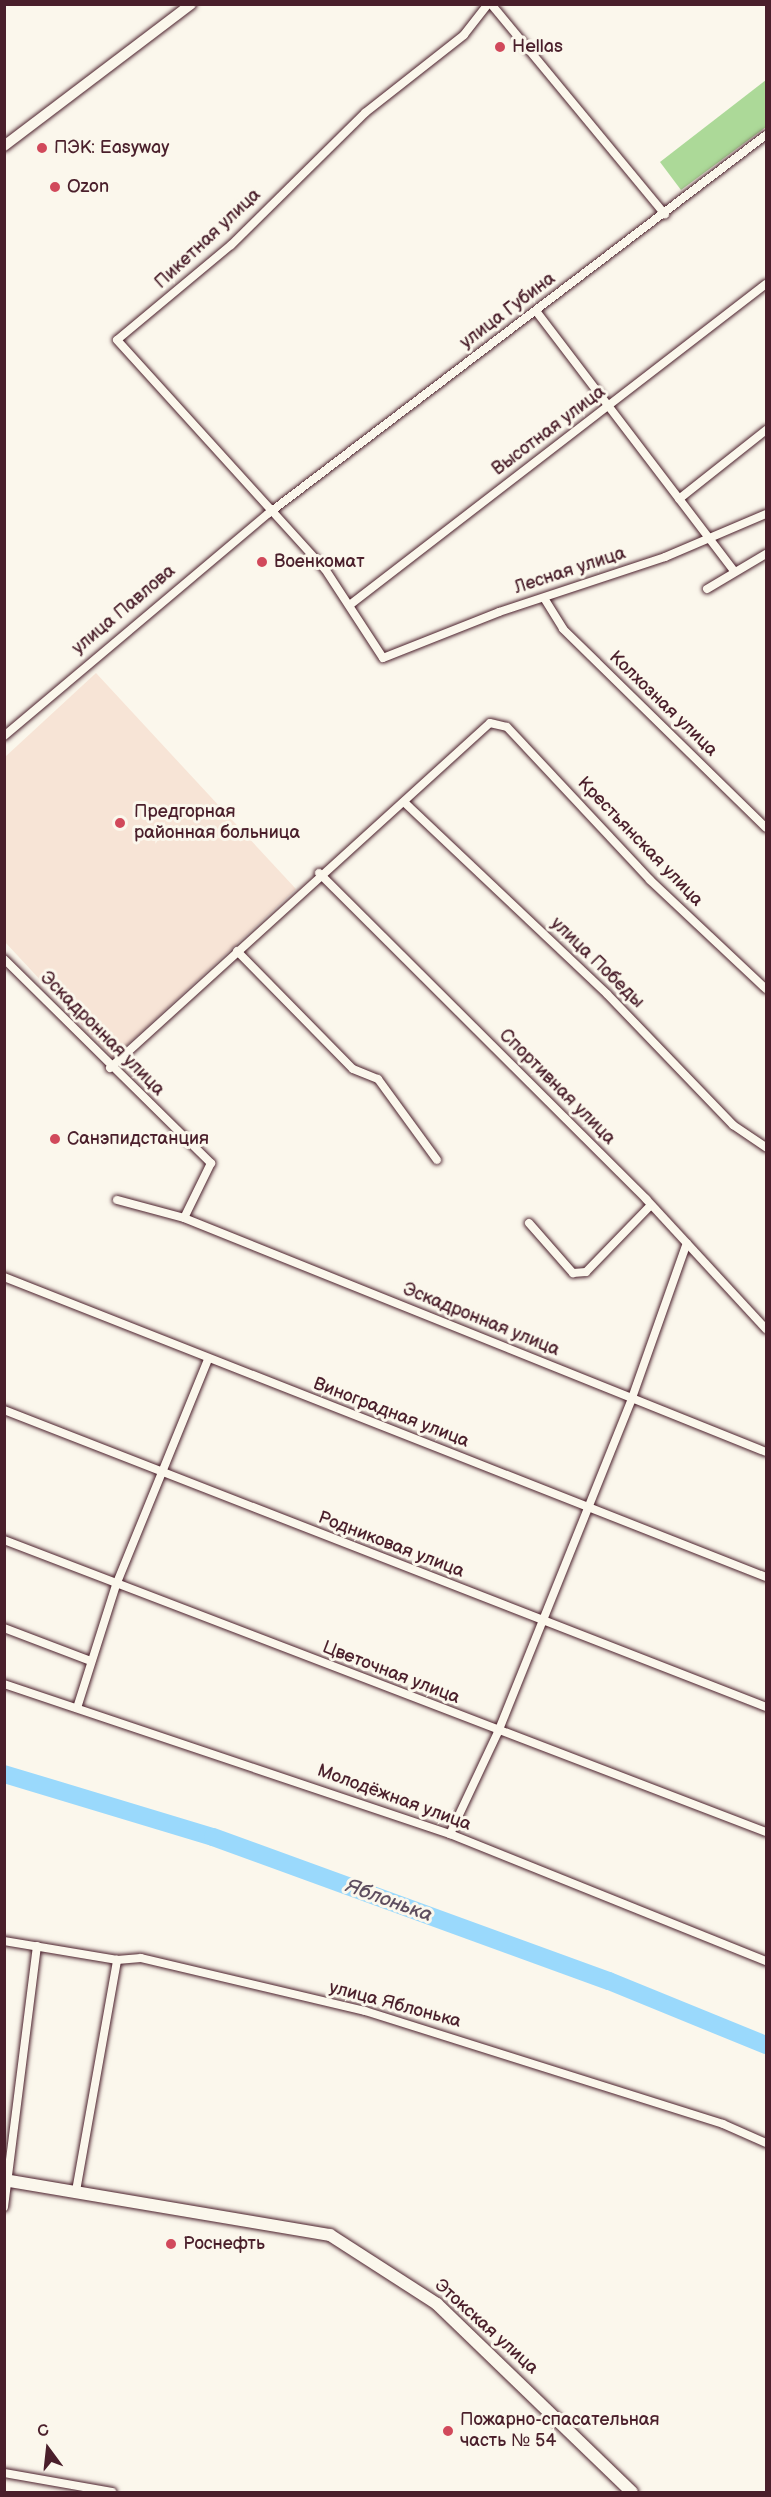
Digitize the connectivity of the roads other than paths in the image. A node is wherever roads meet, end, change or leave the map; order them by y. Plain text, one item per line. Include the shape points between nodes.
1 (190, 4) edge
2 (490, 4) edge
3 (766, 135) edge
4 (4, 146) edge
5 (665, 214) junction
6 (766, 284) edge
7 (536, 311) junction
8 (609, 407) junction
9 (766, 430) edge
10 (679, 499) junction
11 (269, 513) junction
12 (766, 514) edge
13 (707, 535) junction
14 (766, 554) edge
15 (734, 571) junction
16 (707, 589) dead end
17 (544, 598) junction
18 (351, 604) junction
19 (4, 736) edge
20 (404, 802) junction
21 (766, 828) edge
22 (319, 873) junction
23 (237, 951) junction
24 (4, 959) edge
25 (766, 989) edge
26 (110, 1068) junction
27 (766, 1147) edge
28 (437, 1160) dead end
29 (117, 1200) dead end
30 (651, 1205) junction
31 (184, 1218) junction
32 (530, 1223) dead end
33 (687, 1243) junction
34 (4, 1277) edge
35 (766, 1329) edge
36 (208, 1359) junction
37 (632, 1398) junction
38 (4, 1410) edge
39 (766, 1452) edge
40 (163, 1473) junction
41 (587, 1507) junction
42 (4, 1540) edge
43 (766, 1577) edge
44 (116, 1585) junction
45 (542, 1622) junction
46 (4, 1628) edge
47 (88, 1660) junction
48 (4, 1684) edge
49 (766, 1707) edge
50 (77, 1708) junction
51 (498, 1732) junction
52 (766, 1832) edge
53 (450, 1834) junction
54 (4, 1941) edge
55 (37, 1946) junction
56 (117, 1960) junction
57 (766, 1961) edge
58 (766, 2142) edge
59 (6, 2180) edge
60 (76, 2191) junction
61 (4, 2207) edge
62 (4, 2473) edge
63 (112, 2493) edge
64 (632, 2493) edge

1 - 4 street
2 - 5 street
2 - 11 street, Пикетная улица via 464,35 365,113 231,245 117,340
3 - 5 street, улица Губина
5 - 7 street, улица Губина
6 - 8 street, Высотная улица
7 - 8 street
7 - 11 street, улица Губина
8 - 10 street
8 - 18 street, Высотная улица
9 - 10 street
10 - 13 street
11 - 18 street via 325,569
11 - 19 street, улица Павлова
12 - 13 street, Лесная улица
13 - 15 street
13 - 17 street, Лесная улица via 665,557
14 - 15 street
15 - 16 street
17 - 18 street, Лесная улица via 383,658
17 - 21 street, Колхозная улица via 563,629
20 - 22 street
20 - 25 street, Крестьянская улица via 490,723 507,727 650,879
20 - 27 street, улица Победы via 607,994 733,1125
22 - 23 street
22 - 30 street, Спортивная улица
23 - 26 street
23 - 28 street via 353,1069 378,1079
24 - 26 street, Эскадронная улица
26 - 31 street, Эскадронная улица via 211,1163
29 - 31 street, Эскадронная улица
30 - 32 street via 586,1272 573,1273
30 - 33 street, Спортивная улица
31 - 37 street, Эскадронная улица
33 - 35 street, Спортивная улица
33 - 37 street
34 - 36 street, Виноградная улица
36 - 40 street
36 - 41 street, Виноградная улица
37 - 39 street, Эскадронная улица
37 - 41 street
38 - 40 street, Родниковая улица
40 - 44 street
40 - 45 street, Родниковая улица
41 - 43 street, Виноградная улица
41 - 45 street
42 - 44 street, Цветочная улица
44 - 47 street
44 - 51 street, Цветочная улица
45 - 49 street, Родниковая улица
45 - 51 street
46 - 47 street
47 - 50 street
48 - 50 street, Молодёжная улица
50 - 53 street, Молодёжная улица
51 - 52 street, Цветочная улица
51 - 53 street
53 - 57 street, Молодёжная улица
54 - 55 street, улица Яблонька
55 - 56 street, улица Яблонька
55 - 59 street
56 - 58 street, улица Яблонька via 141,1958 365,2011 723,2124
56 - 60 street
59 - 60 main road, Этокская улица
59 - 61 street
60 - 64 main road, Этокская улица via 330,2235 437,2304
62 - 63 street

